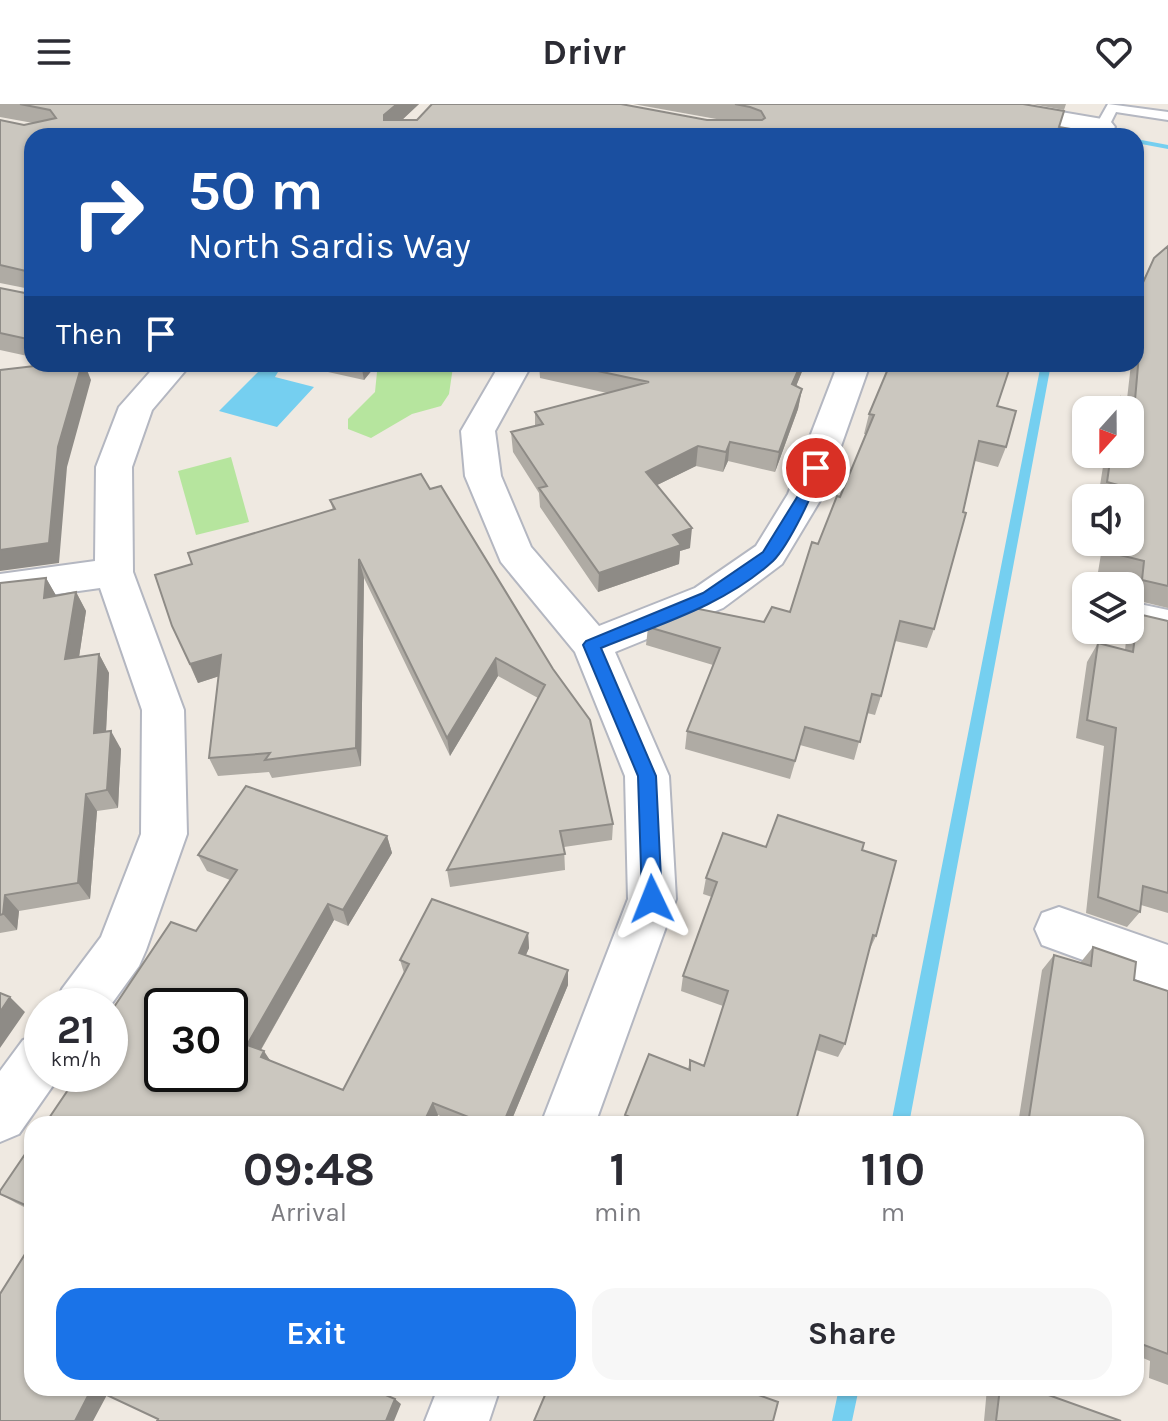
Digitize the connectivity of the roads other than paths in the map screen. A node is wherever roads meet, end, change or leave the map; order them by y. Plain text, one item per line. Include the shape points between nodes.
1 (971, 104) edge
2 (1168, 116) edge
3 (1102, 127) joint
4 (168, 372) edge
5 (511, 372) edge
6 (851, 372) edge
7 (114, 572) junction
8 (0, 588) edge
9 (1144, 619) edge
10 (1168, 625) edge
11 (592, 645) junction
12 (1059, 929) dead end
13 (1168, 968) edge
14 (93, 988) edge
15 (24, 1082) edge
16 (0, 1115) edge
17 (571, 1116) edge
18 (466, 1396) edge
19 (457, 1421) edge

1 - 3 street
2 - 3 lane via 1112,107
4 - 7 street via 136,407 114,467
5 - 11 street via 478,431 483,476 514,553
6 - 11 street via 806,494 769,555 709,598
7 - 8 street
7 - 14 street via 163,710 164,834 121,950
9 - 10 street
11 - 17 street via 647,776 652,899
12 - 13 street
15 - 16 street
18 - 19 street

